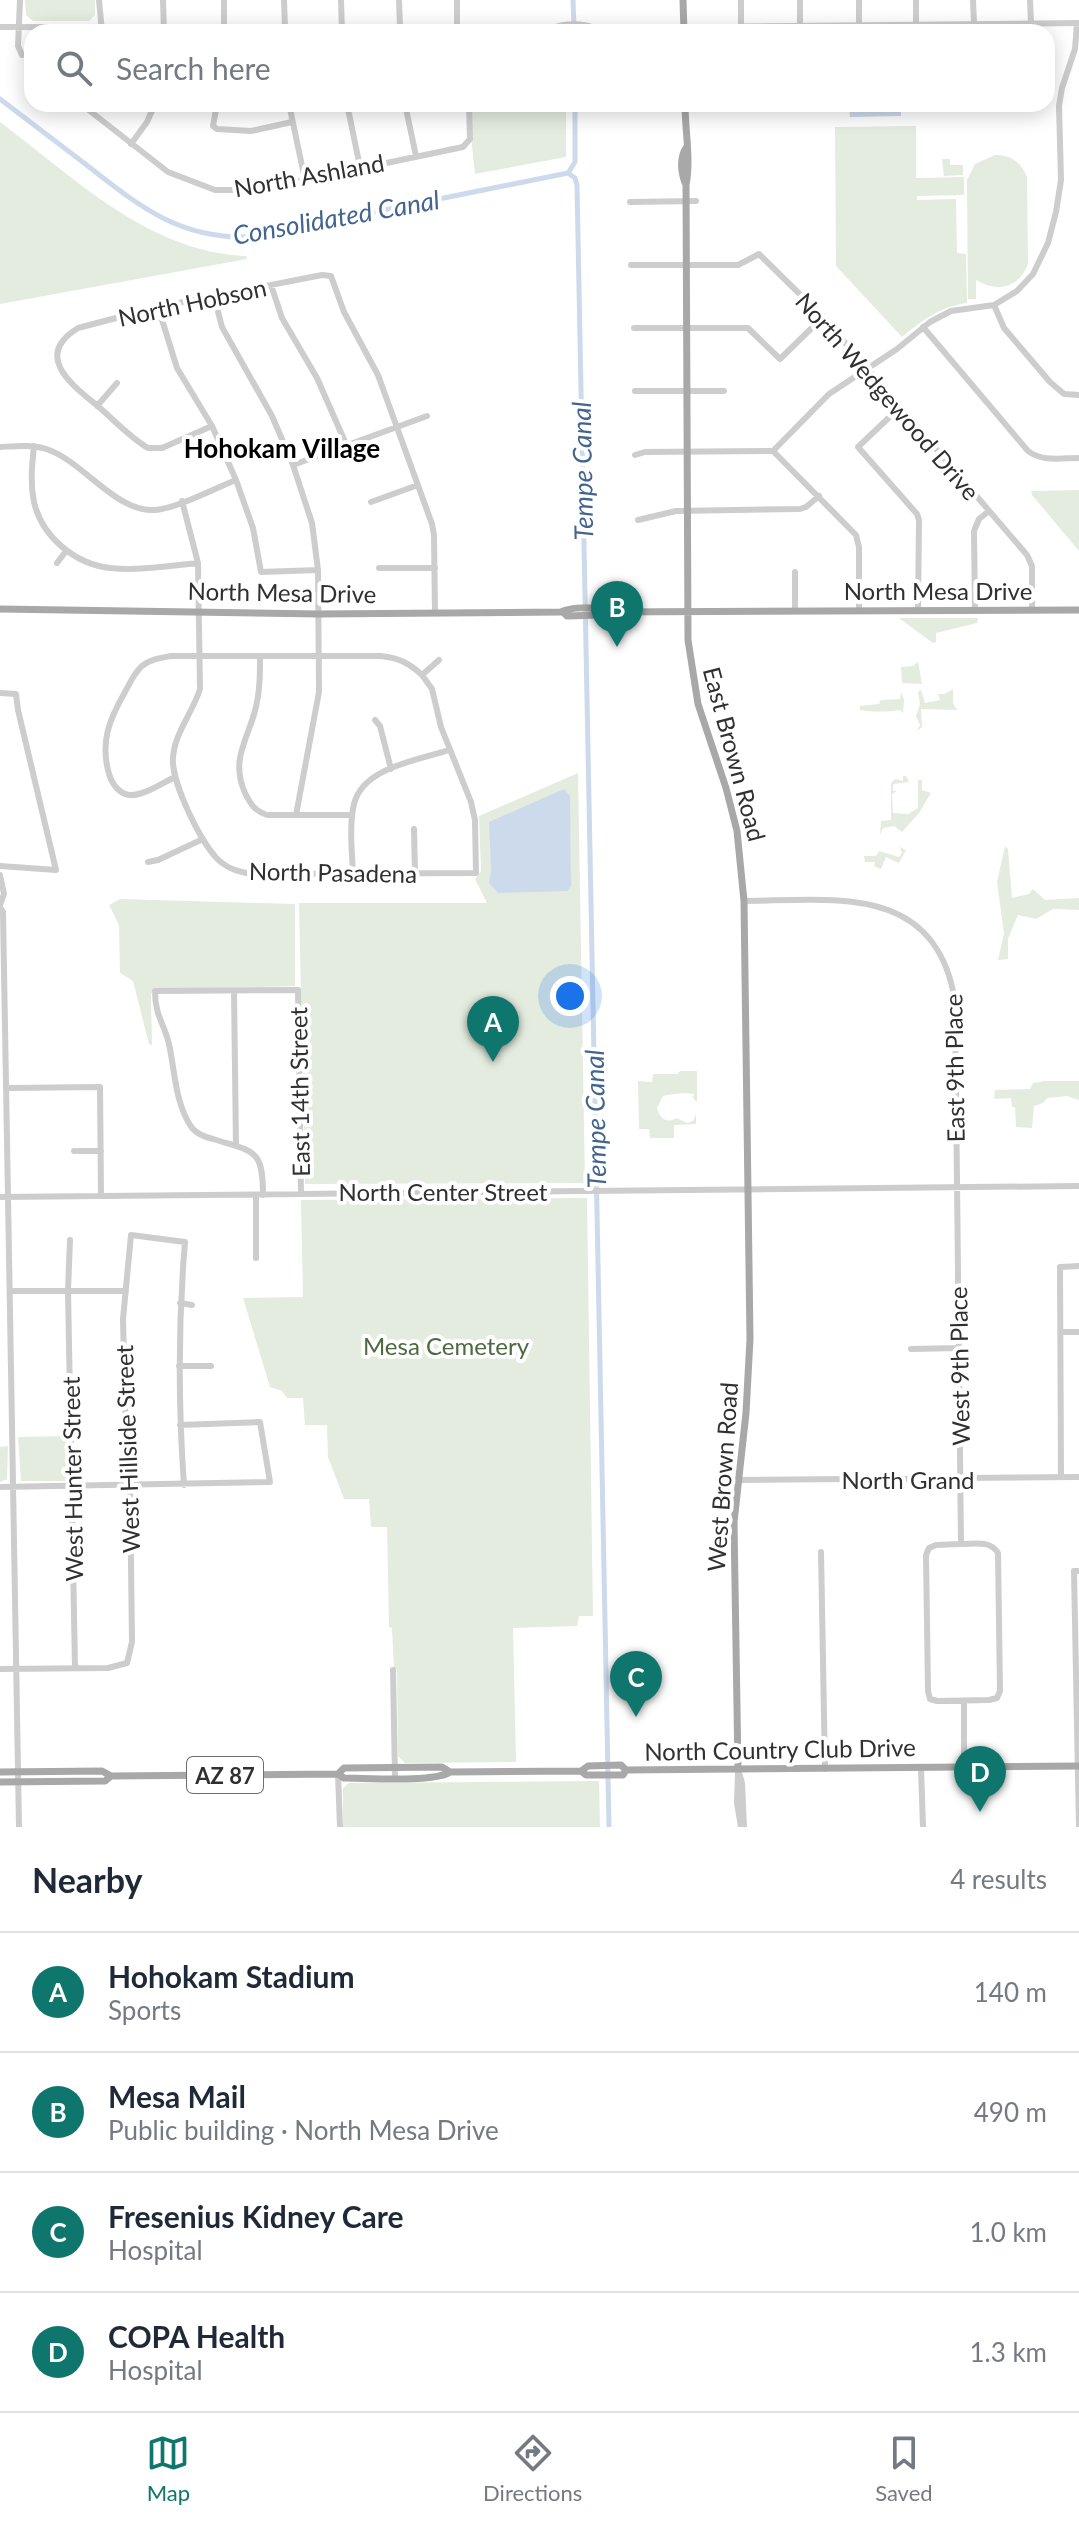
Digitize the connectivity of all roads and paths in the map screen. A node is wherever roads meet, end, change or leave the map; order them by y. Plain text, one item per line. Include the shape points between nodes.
1 (20, 0) edge
2 (99, 0) edge
3 (163, 0) edge
4 (224, 0) edge
5 (284, 0) edge
6 (341, 0) edge
7 (399, 0) edge
8 (457, 0) edge
9 (683, 0) edge
10 (741, 0) edge
11 (800, 0) edge
12 (859, 0) edge
13 (916, 0) edge
14 (973, 0) edge
15 (1030, 0) edge
16 (1031, 23) junction
17 (1078, 23) edge
18 (101, 24) edge
19 (164, 24) edge
20 (224, 24) edge
21 (285, 24) edge
22 (342, 24) edge
23 (400, 24) edge
24 (457, 24) edge
25 (684, 24) edge
26 (741, 24) edge
27 (800, 24) edge
28 (859, 24) edge
29 (916, 24) joint
30 (974, 24) junction
31 (0, 27) edge
32 (19, 27) junction
33 (24, 27) edge
34 (22, 55) dead end
35 (92, 112) edge
36 (150, 112) edge
37 (216, 112) edge
38 (290, 112) edge
39 (349, 112) edge
40 (407, 112) edge
41 (469, 112) edge
42 (685, 112) edge
43 (292, 122) junction
44 (131, 144) junction
45 (416, 156) junction
46 (360, 167) junction
47 (305, 180) junction
48 (686, 201) junction
49 (696, 201) dead end
50 (630, 202) dead end
51 (686, 264) junction
52 (631, 265) dead end
53 (271, 285) junction
54 (214, 296) junction
55 (994, 305) junction
56 (158, 307) junction
57 (823, 317) junction
58 (58, 327) dead end
59 (686, 327) junction
60 (923, 327) junction
61 (634, 328) dead end
62 (66, 335) junction
63 (868, 369) junction
64 (65, 379) junction
65 (117, 383) dead end
66 (59, 386) dead end
67 (687, 390) junction
68 (635, 391) dead end
69 (724, 391) dead end
70 (1079, 395) edge
71 (97, 406) junction
72 (899, 408) junction
73 (427, 416) dead end
74 (396, 425) junction
75 (212, 426) junction
76 (346, 444) junction
77 (34, 446) junction
78 (0, 447) edge
79 (773, 451) junction
80 (687, 452) junction
81 (635, 455) dead end
82 (1079, 458) edge
83 (293, 465) junction
84 (236, 480) junction
85 (418, 485) junction
86 (819, 496) junction
87 (182, 501) junction
88 (371, 502) dead end
89 (687, 510) junction
90 (989, 511) junction
91 (638, 520) dead end
92 (66, 551) junction
93 (57, 563) dead end
94 (198, 563) junction
95 (379, 568) dead end
96 (435, 568) junction
97 (318, 570) junction
98 (795, 572) dead end
99 (0, 609) edge
100 (918, 610) junction
101 (975, 610) junction
102 (1032, 610) junction
103 (1079, 610) edge
104 (795, 611) junction
105 (859, 611) junction
106 (200, 612) junction
107 (687, 612) junction
108 (435, 613) junction
109 (319, 614) junction
110 (319, 655) junction
111 (200, 656) junction
112 (260, 656) junction
113 (439, 660) dead end
114 (422, 675) junction
115 (0, 693) edge
116 (105, 708) dead end
117 (113, 712) junction
118 (375, 720) dead end
119 (449, 750) junction
120 (391, 769) junction
121 (175, 777) junction
122 (296, 815) junction
123 (352, 815) junction
124 (414, 829) dead end
125 (203, 839) junction
126 (148, 862) dead end
127 (0, 866) edge
128 (353, 874) junction
129 (415, 874) junction
130 (0, 875) edge
131 (744, 901) junction
132 (1, 907) edge
133 (234, 991) junction
134 (7, 1088) junction
135 (236, 1146) junction
136 (74, 1151) dead end
137 (101, 1151) junction
138 (1079, 1186) edge
139 (956, 1187) junction
140 (748, 1189) junction
141 (301, 1194) junction
142 (101, 1195) junction
143 (260, 1195) junction
144 (9, 1196) junction
145 (0, 1197) edge
146 (70, 1240) dead end
147 (256, 1258) dead end
148 (1079, 1266) edge
149 (68, 1290) junction
150 (10, 1291) junction
151 (126, 1291) junction
152 (180, 1303) junction
153 (192, 1305) dead end
154 (1061, 1332) junction
155 (1079, 1332) edge
156 (1, 1336) edge
157 (11, 1336) junction
158 (959, 1348) junction
159 (911, 1349) dead end
160 (179, 1366) junction
161 (211, 1366) dead end
162 (180, 1425) junction
163 (1061, 1477) junction
164 (1079, 1477) edge
165 (961, 1478) junction
166 (737, 1480) junction
167 (130, 1485) junction
168 (184, 1485) junction
169 (72, 1486) junction
170 (0, 1487) edge
171 (13, 1487) junction
172 (961, 1544) junction
173 (821, 1552) dead end
174 (1076, 1571) edge
175 (75, 1668) junction
176 (0, 1669) edge
177 (16, 1669) junction
178 (393, 1670) dead end
179 (964, 1701) junction
180 (1078, 1766) edge
181 (964, 1767) junction
182 (395, 1768) junction
183 (921, 1768) junction
184 (738, 1769) junction
185 (825, 1769) junction
186 (602, 1770) junction
187 (626, 1770) junction
188 (0, 1772) edge
189 (17, 1772) junction
190 (450, 1772) junction
191 (338, 1774) junction
192 (111, 1776) junction
193 (395, 1778) junction
194 (0, 1782) edge
195 (18, 1782) junction
196 (19, 1827) edge
197 (340, 1827) edge
198 (742, 1827) edge
199 (923, 1827) edge
200 (1079, 1827) edge

1 - 32 street
2 - 18 street
3 - 19 street
4 - 20 street
5 - 21 street
6 - 22 street
7 - 23 street
8 - 24 street
9 - 25 main road
10 - 26 street
11 - 27 street
12 - 28 street
13 - 29 street
14 - 30 street
15 - 16 street
16 - 17 street
16 - 30 street
17 - 55 street via 1059,106 1061,180 1048,243 1033,274
29 - 30 street
31 - 32 street
32 - 33 street
32 - 34 street
35 - 44 street, North Ashland
36 - 44 street
37 - 43 street via 213,126 230,131
38 - 43 street
39 - 46 street
40 - 45 street
41 - 45 street, North Ashland via 467,146
42 - 48 main road, East Brown Road
43 - 47 street
44 - 47 street, North Ashland via 168,172 215,190
45 - 46 street, North Ashland
46 - 47 street, North Ashland
48 - 49 street
48 - 50 street
48 - 51 main road, East Brown Road
51 - 52 street
51 - 57 street, North Wedgewood Drive via 738,265 759,254
51 - 59 main road, East Brown Road
53 - 54 street, North Hobson
53 - 74 street, North Hobson via 331,276
53 - 76 street via 282,318 317,378
54 - 56 street, North Hobson
54 - 83 street via 222,327
55 - 60 street via 951,311
55 - 70 street via 1004,328 1050,382 1064,394
56 - 62 street, North Hobson
56 - 75 street via 177,368
57 - 59 street via 780,359 748,328
57 - 63 street, North Wedgewood Drive
58 - 62 street
59 - 61 street
59 - 67 main road, East Brown Road
60 - 63 street
60 - 82 street via 1028,451 1036,457
62 - 64 street via 58,358
63 - 72 street, North Wedgewood Drive
63 - 79 street via 829,394
64 - 66 street
64 - 71 street
65 - 71 street
67 - 68 street
67 - 69 street
67 - 80 main road, East Brown Road
71 - 75 street via 148,448 162,448
72 - 90 street, North Wedgewood Drive
72 - 100 street via 858,447 917,514
73 - 74 street
74 - 76 street
74 - 85 street
75 - 84 street
76 - 83 street
77 - 78 street
77 - 87 street via 64,457 120,501 155,510
77 - 92 street via 34,504 45,529
79 - 80 street
79 - 86 street
80 - 81 street
80 - 89 main road, East Brown Road
83 - 97 street via 312,523
84 - 87 street
84 - 97 street via 261,572
85 - 88 street
85 - 96 street via 434,535
86 - 89 street via 800,509
86 - 105 street via 856,535
87 - 94 street
89 - 91 street
89 - 107 main road, East Brown Road
90 - 101 street via 974,531
90 - 102 street, North Wedgewood Drive via 1032,566
92 - 93 street
92 - 94 street via 105,567
94 - 106 street
95 - 96 street
96 - 108 street
97 - 109 street
98 - 104 street
99 - 106 main road, North Mesa Drive
100 - 101 main road, North Mesa Drive
100 - 105 main road, North Mesa Drive
101 - 102 main road, North Mesa Drive
102 - 103 main road, North Mesa Drive
104 - 105 main road, North Mesa Drive
104 - 107 main road, North Mesa Drive
106 - 109 main road, North Mesa Drive
106 - 111 street
107 - 108 main road, North Mesa Drive
107 - 131 main road, East Brown Road via 697,701 735,823
108 - 109 main road, North Mesa Drive
109 - 110 street
110 - 112 street
110 - 114 street via 395,657
110 - 122 street via 319,692
111 - 112 street
111 - 117 street via 171,656 143,665
111 - 121 street via 200,689 174,748
112 - 122 street via 256,707 238,768 257,811
113 - 114 street
114 - 119 street via 432,689
115 - 127 street via 14,693 56,870
116 - 117 street
117 - 121 street via 104,740 105,761 118,790 141,793
118 - 120 street
119 - 120 street
119 - 129 street, North Pasadena via 475,820 476,873
120 - 123 street via 367,781
121 - 125 street, North Pasadena
122 - 123 street
123 - 128 street
124 - 129 street
125 - 126 street
125 - 128 street, North Pasadena via 221,863 239,872
128 - 129 street, North Pasadena
130 - 132 street
131 - 139 street, East 9th Place via 850,900 884,907 920,928 929,940 946,967 955,1001
131 - 140 main road, East Brown Road
132 - 134 street
133 - 135 street
133 - 135 street via 155,991 155,1009 192,1128
133 - 141 street, East 14th Street via 298,990
134 - 137 street via 100,1087
134 - 144 street
135 - 143 street via 262,1164
136 - 137 street
137 - 142 street
138 - 139 street, North Center Street
139 - 140 street, North Center Street
139 - 158 street, West 9th Place
140 - 141 street, North Center Street
140 - 166 main road, West Brown Road via 749,1383
141 - 143 street, North Center Street
142 - 143 street, North Center Street
142 - 144 street, North Center Street
143 - 147 street
144 - 145 street, North Center Street
144 - 150 street
146 - 149 street, West Hunter Street
148 - 154 street via 1060,1267
149 - 150 street
149 - 151 street
149 - 169 street, West Hunter Street
150 - 157 street
151 - 152 street, West Hillside Street via 131,1235 185,1242
151 - 167 street, West Hillside Street
152 - 153 street
152 - 160 street
154 - 155 street
154 - 163 street
156 - 157 street
157 - 171 street
158 - 159 street
158 - 165 street, West 9th Place
160 - 161 street
160 - 162 street
162 - 168 street
162 - 168 street via 260,1422 270,1482
163 - 164 street, North Grand
163 - 165 street, North Grand
165 - 166 street, North Grand
165 - 172 street, West 9th Place
166 - 184 main road, West Brown Road
167 - 168 street
167 - 169 street
167 - 175 street, West Hillside Street via 132,1642 127,1663
169 - 171 street
169 - 175 street, West Hunter Street
170 - 171 street
171 - 177 street
172 - 179 street via 936,1545 926,1555 928,1691 937,1701
172 - 179 street via 987,1544 998,1553 1000,1691 997,1698
173 - 185 street
174 - 180 street
175 - 177 street
176 - 177 street
177 - 189 street
178 - 182 street
179 - 181 street
180 - 181 main road, North Country Club Drive / AZ 87
180 - 200 street
181 - 183 main road, North Country Club Drive / AZ 87
182 - 190 main road, North Country Club Drive / AZ 87 via 442,1767
182 - 191 main road, North Country Club Drive / AZ 87 via 344,1768
182 - 193 street
183 - 185 main road, North Country Club Drive / AZ 87
183 - 199 street
184 - 185 main road, North Country Club Drive / AZ 87
184 - 187 main road, North Country Club Drive / AZ 87
184 - 198 street, West Brown Road
186 - 187 main road, North Country Club Drive / AZ 87 via 621,1765
186 - 187 main road, North Country Club Drive / AZ 87 via 612,1775
186 - 190 main road, North Country Club Drive / AZ 87 via 586,1775
188 - 189 main road, North Country Club Drive / AZ 87
189 - 192 main road, North Country Club Drive / AZ 87 via 102,1771
189 - 195 street
190 - 193 main road, North Country Club Drive / AZ 87 via 442,1777
191 - 192 main road, North Country Club Drive / AZ 87
191 - 193 main road, North Country Club Drive / AZ 87
191 - 197 street
192 - 195 main road, North Country Club Drive / AZ 87 via 105,1781
194 - 195 main road, North Country Club Drive / AZ 87
195 - 196 street

